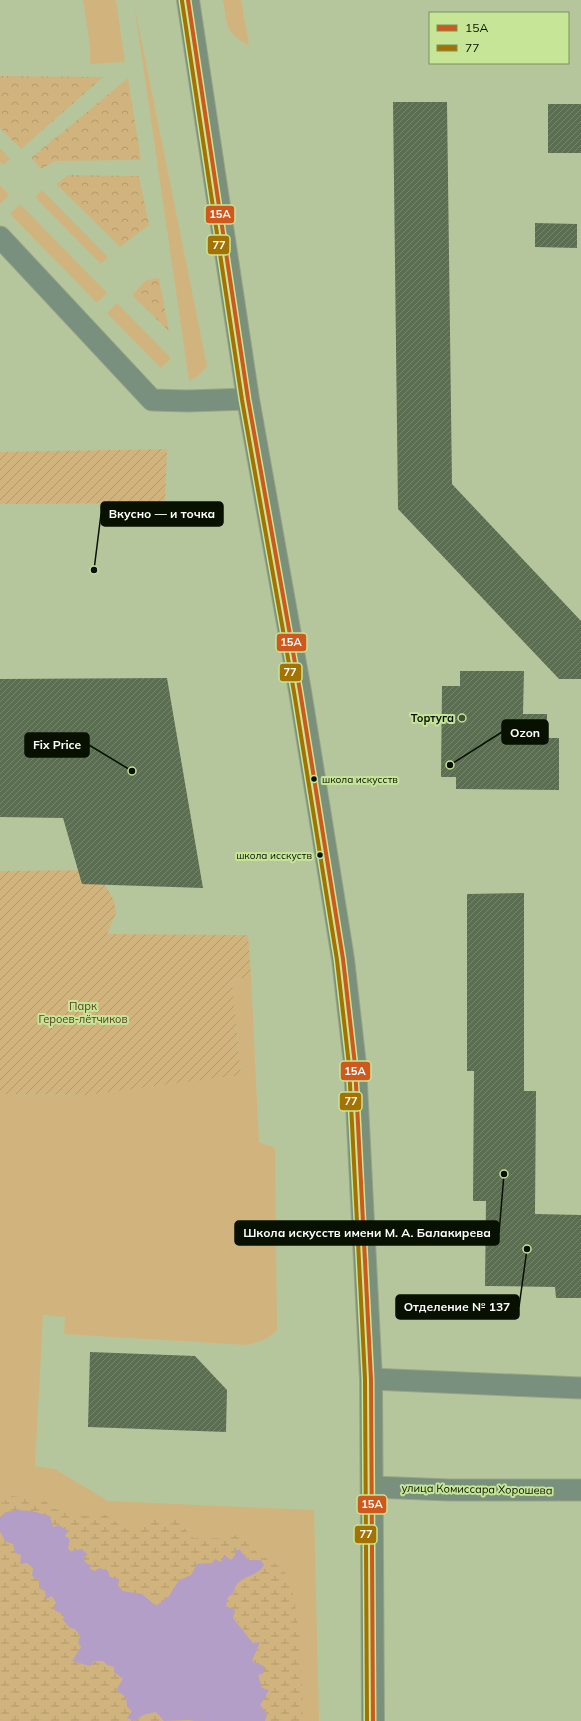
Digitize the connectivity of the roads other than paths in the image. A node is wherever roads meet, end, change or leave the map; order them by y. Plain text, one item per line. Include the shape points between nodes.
1 (188, 0) edge
2 (0, 237) edge
3 (248, 399) junction
4 (371, 1379) junction
5 (581, 1388) edge
6 (373, 1487) junction
7 (581, 1490) edge
8 (374, 1721) edge

1 - 3 main road
2 - 3 street via 152,400
3 - 4 main road via 292,645 343,959 355,1065
4 - 5 street
4 - 6 main road
6 - 7 street, улица Комиссара Хорошева
6 - 8 main road

